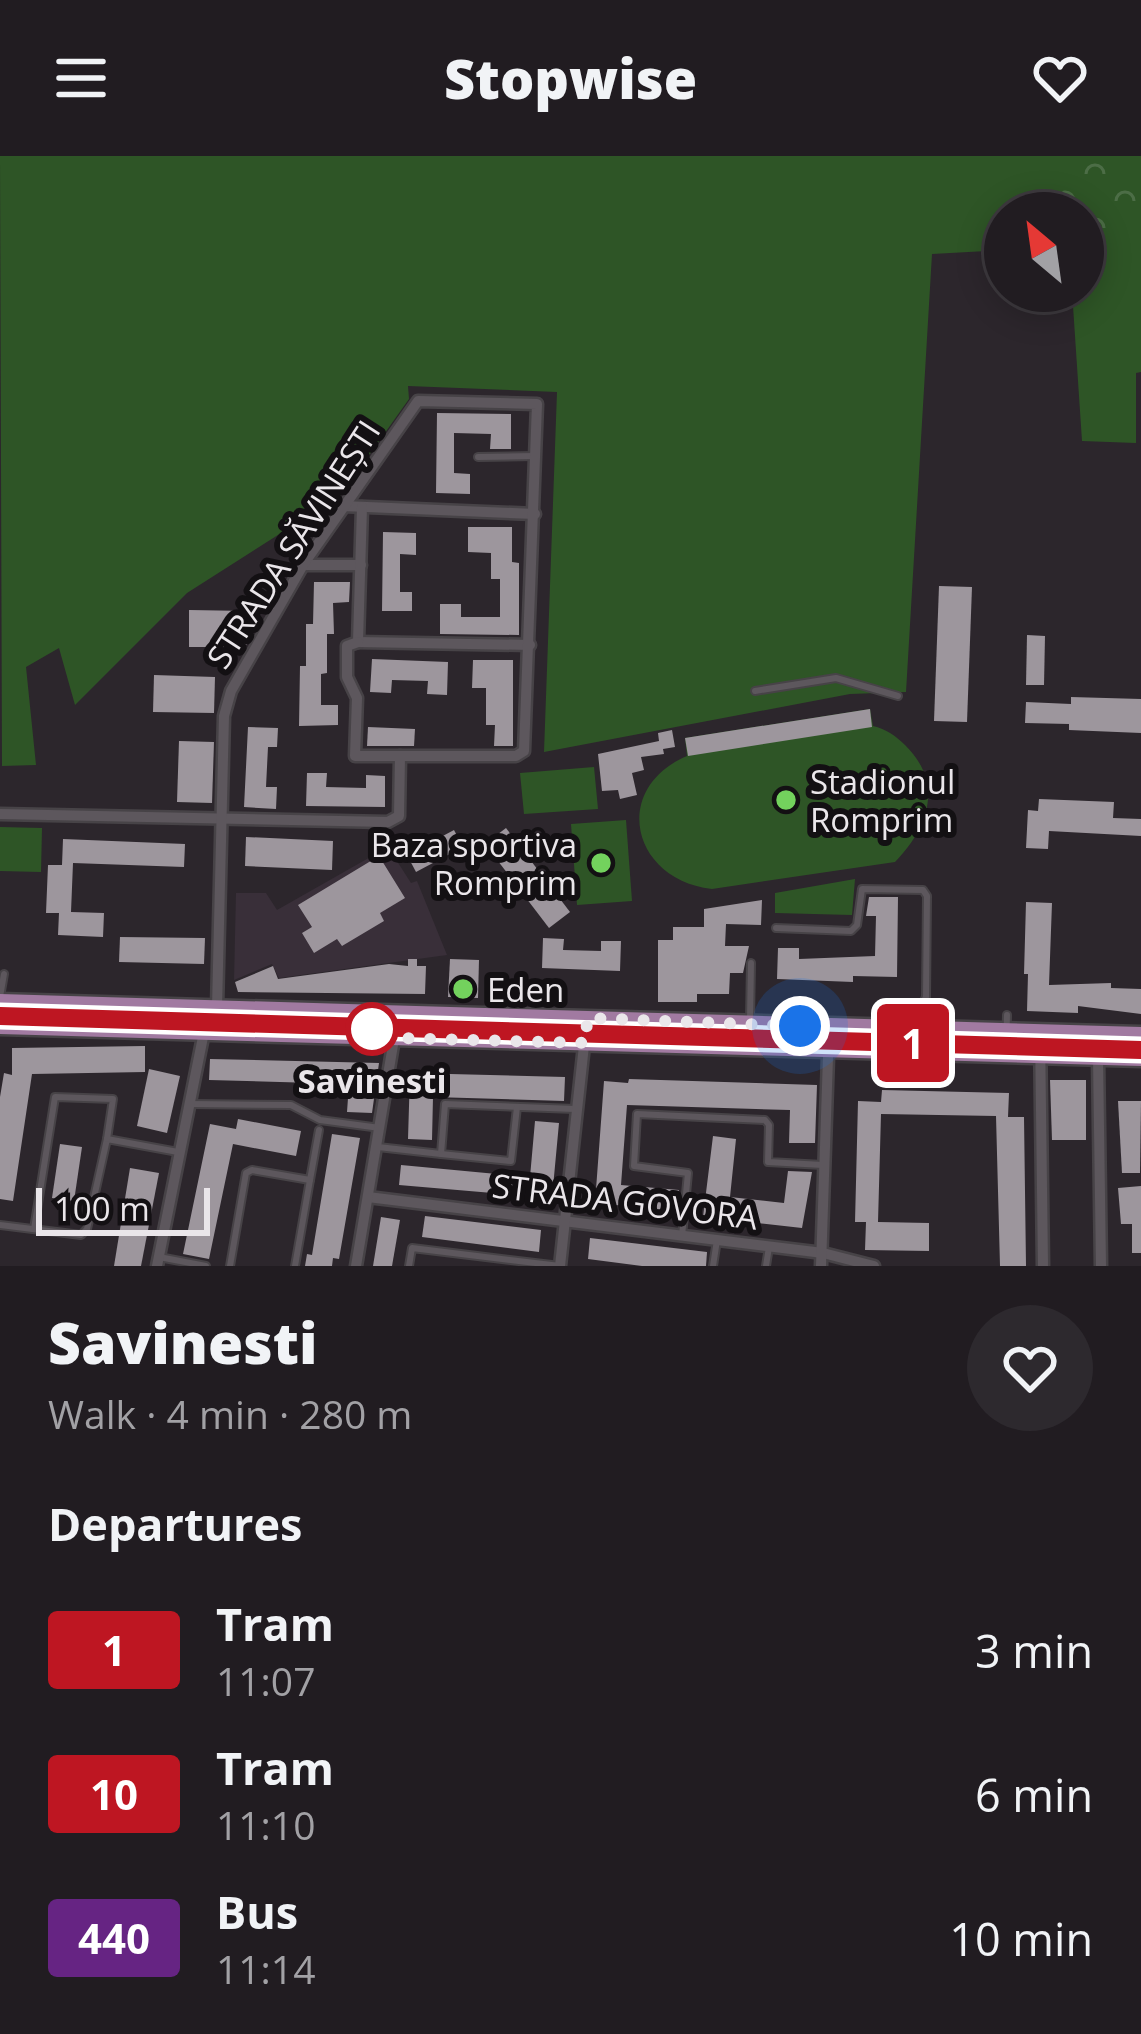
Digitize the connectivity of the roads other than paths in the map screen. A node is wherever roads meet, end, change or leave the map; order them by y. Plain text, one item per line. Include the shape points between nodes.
1 (538, 456) junction
2 (478, 457) dead end
3 (343, 506) junction
4 (362, 507) junction
5 (536, 514) junction
6 (361, 565) junction
7 (303, 566) junction
8 (358, 642) junction
9 (530, 645) junction
10 (755, 691) dead end
11 (898, 696) dead end
12 (400, 756) junction
13 (0, 814) edge
14 (222, 818) junction
15 (776, 928) dead end
16 (751, 963) dead end
17 (4, 974) dead end
18 (0, 1000) edge
19 (217, 1008) junction
20 (587, 1018) junction
21 (1006, 1023) junction
22 (750, 1024) junction
23 (0, 1026) edge
24 (830, 1027) junction
25 (919, 1029) junction
26 (204, 1032) junction
27 (1040, 1032) junction
28 (1141, 1035) edge
29 (394, 1039) junction
30 (586, 1043) junction
31 (829, 1051) junction
32 (1006, 1055) junction
33 (1041, 1056) junction
34 (1098, 1057) junction
35 (1141, 1058) edge
36 (190, 1104) junction
37 (517, 1107) junction
38 (579, 1109) junction
39 (380, 1128) junction
40 (319, 1130) dead end
41 (106, 1139) junction
42 (376, 1147) junction
43 (180, 1152) junction
44 (441, 1154) junction
45 (827, 1165) junction
46 (310, 1180) junction
47 (368, 1197) junction
48 (566, 1221) junction
49 (0, 1226) edge
50 (34, 1229) junction
51 (682, 1236) junction
52 (717, 1240) junction
53 (769, 1246) junction
54 (822, 1260) edge
55 (158, 1262) edge
56 (206, 1266) edge
57 (230, 1266) edge
58 (295, 1266) edge
59 (356, 1266) edge
60 (409, 1266) edge
61 (560, 1266) edge
62 (713, 1266) edge
63 (766, 1266) edge
64 (874, 1266) edge
65 (1043, 1266) edge
66 (1100, 1266) edge

1 - 2 lane
1 - 3 street, STRADA SĂVINEȘTI via 537,404 418,401
1 - 5 street
3 - 4 street
3 - 7 street, STRADA SĂVINEȘTI
4 - 5 street
4 - 6 street, STRADA SĂVINEȘTI
5 - 9 street
6 - 7 street
6 - 8 street, STRADA SĂVINEȘTI
7 - 14 street, STRADA SĂVINEȘTI via 227,700
8 - 9 street
8 - 12 street, STRADA SĂVINEȘTI via 347,646 357,698 355,756
9 - 12 street via 520,754
10 - 11 lane via 836,678
12 - 14 street via 395,821
13 - 14 street
14 - 19 street, STRADA SĂVINEȘTI
15 - 25 lane via 851,931 862,889 923,890 926,997
16 - 22 lane
17 - 18 lane
18 - 19 main road
19 - 20 main road
20 - 22 main road
20 - 30 street
21 - 25 main road
21 - 27 main road
21 - 32 lane
22 - 24 main road
23 - 26 main road
24 - 25 main road
24 - 31 street
26 - 29 main road
26 - 36 street
27 - 28 main road
27 - 33 street
29 - 30 main road
29 - 39 street
30 - 31 main road
30 - 38 street
31 - 32 main road
31 - 45 street
32 - 33 main road
33 - 34 main road
33 - 65 street
34 - 35 main road
34 - 66 street
36 - 39 lane via 291,1105 320,1120
36 - 43 street
37 - 38 lane
37 - 44 lane via 445,1104
37 - 44 lane via 511,1161
38 - 48 street
39 - 42 street
40 - 46 lane
41 - 43 lane
41 - 50 lane via 85,1233
41 - 50 lane via 113,1099 55,1097
42 - 44 lane
42 - 47 street
43 - 55 street
45 - 51 lane via 768,1162 765,1120 637,1114 634,1166 688,1173
45 - 54 street
46 - 57 lane via 247,1174
46 - 58 lane
47 - 48 street, STRADA GOVORA
47 - 59 street
48 - 51 street, STRADA GOVORA
48 - 61 street
49 - 50 lane
51 - 52 street, STRADA GOVORA
52 - 53 street, STRADA GOVORA
52 - 62 lane
53 - 54 street, STRADA GOVORA
53 - 63 lane
54 - 64 street, STRADA GOVORA
55 - 56 lane
60 - 61 lane via 412,1248

